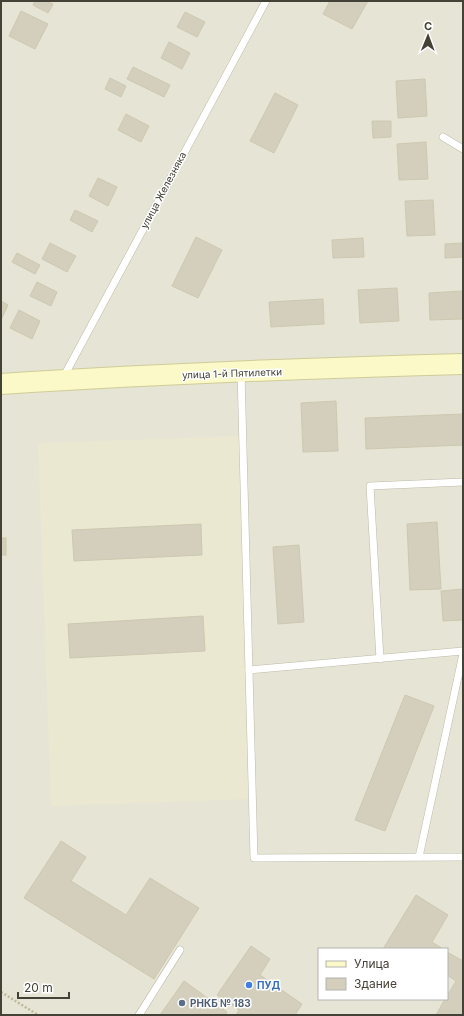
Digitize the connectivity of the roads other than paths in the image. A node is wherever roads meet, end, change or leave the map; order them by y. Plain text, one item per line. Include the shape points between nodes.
1 (266, 1) edge
2 (443, 136) dead end
3 (463, 149) edge
4 (463, 364) edge
5 (241, 372) junction
6 (62, 380) junction
7 (1, 384) edge
8 (463, 482) edge
9 (463, 653) edge
10 (380, 658) junction
11 (249, 670) junction
12 (463, 856) edge
13 (419, 857) junction
14 (180, 950) dead end
15 (139, 1015) edge

1 - 6 lane, улица Железняка
2 - 3 lane
4 - 5 main road, улица 1-й Пятилетки
5 - 6 main road, улица 1-й Пятилетки
5 - 11 lane
6 - 7 main road, улица 1-й Пятилетки
8 - 10 lane via 370,486
9 - 10 lane
9 - 13 lane
10 - 11 lane
11 - 13 lane via 254,858
12 - 13 lane
14 - 15 lane

